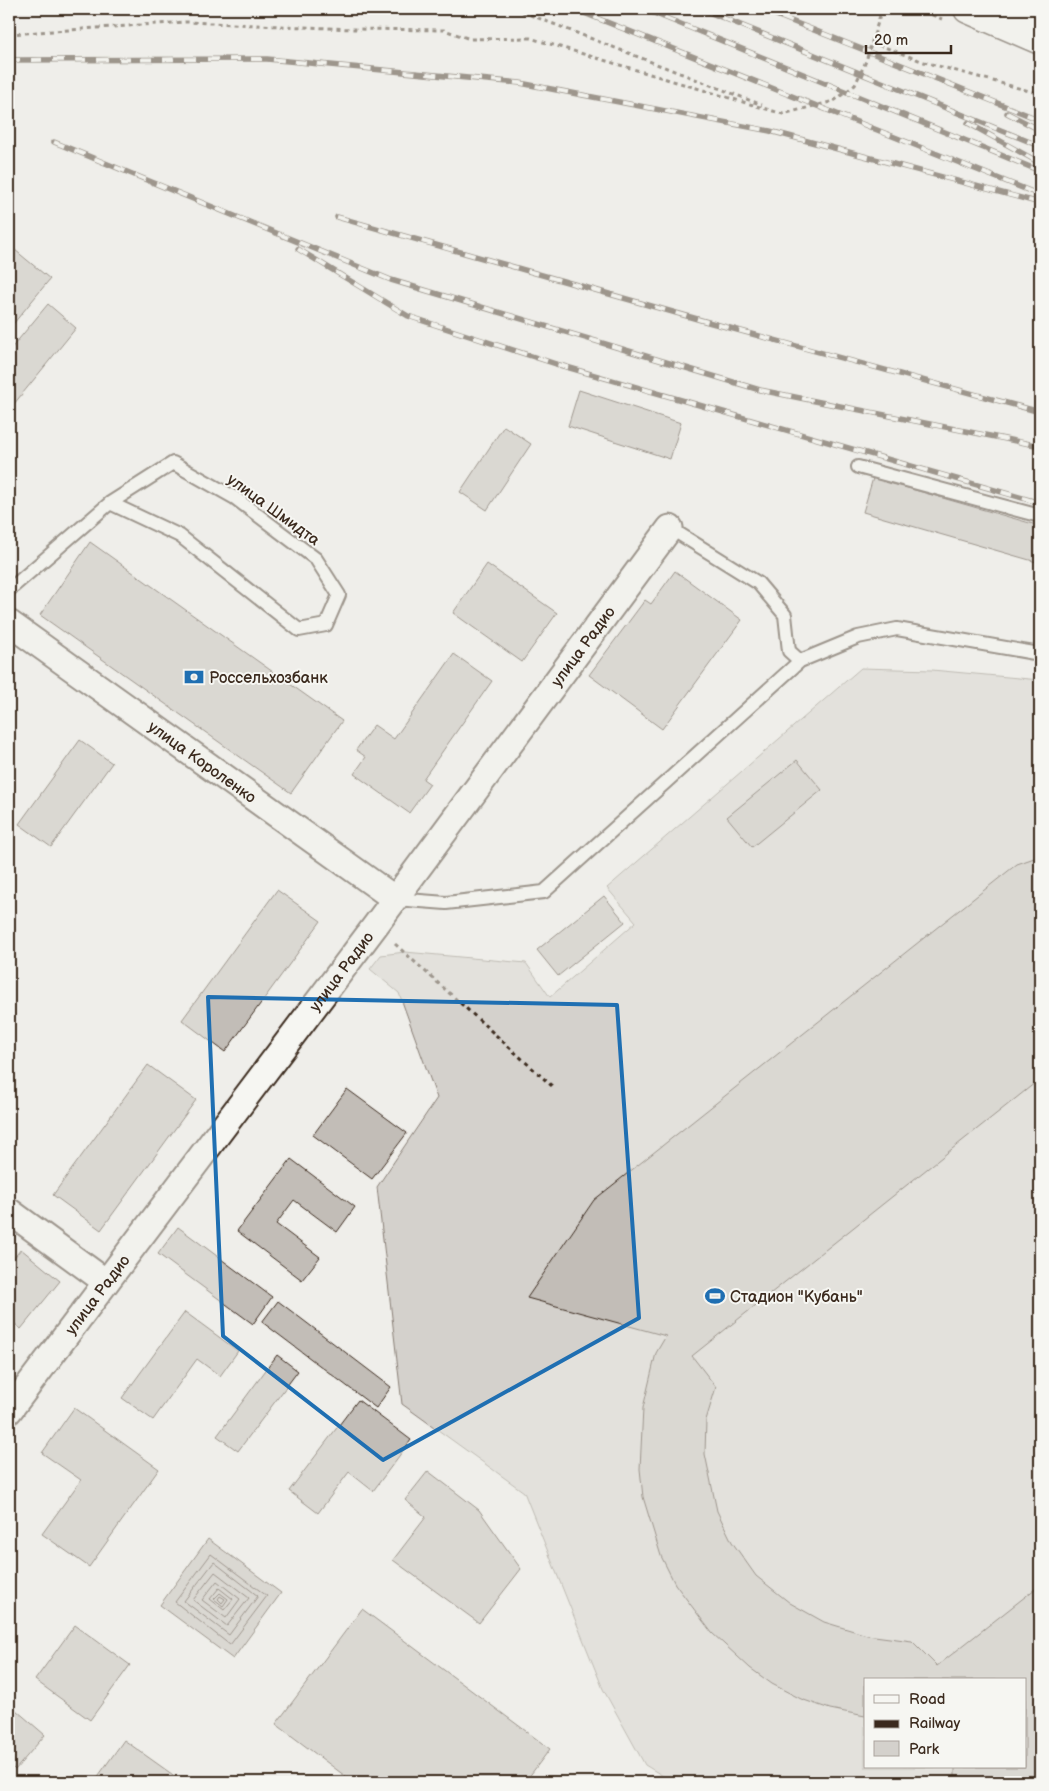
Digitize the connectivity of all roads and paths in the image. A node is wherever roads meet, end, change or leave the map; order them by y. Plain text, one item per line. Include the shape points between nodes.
1 (515, 9) edge
2 (882, 9) edge
3 (968, 9) edge
4 (1019, 9) edge
5 (1040, 18) edge
6 (9, 34) edge
7 (1040, 40) edge
8 (871, 42) junction
9 (1040, 94) edge
10 (783, 114) junction
11 (858, 467) dead end
12 (110, 503) junction
13 (1040, 516) edge
14 (670, 528) joint
15 (9, 590) edge
16 (9, 623) edge
17 (1040, 654) edge
18 (800, 661) junction
19 (395, 899) junction
20 (375, 926) junction
21 (552, 1086) dead end
22 (9, 1211) edge
23 (106, 1282) junction
24 (9, 1411) edge

1 - 10 path
2 - 8 path
3 - 7 main road
4 - 5 main road
6 - 10 path via 186,22 444,30 470,39 530,38
8 - 9 path via 924,62
8 - 10 path via 855,85 834,101
11 - 13 lane
12 - 12 lane, улица Шмидта via 173,463 235,498 316,560 339,595 326,625 299,630 180,536
12 - 15 lane, улица Шмидта
14 - 18 lane via 758,583 785,615 789,651
14 - 19 street, улица Радио
16 - 19 street, улица Короленко
17 - 18 lane via 897,629 858,637
18 - 19 lane via 544,892 446,903
19 - 20 street, улица Радио
20 - 21 path
20 - 23 street, улица Радио
22 - 23 street
23 - 24 street, улица Радио

